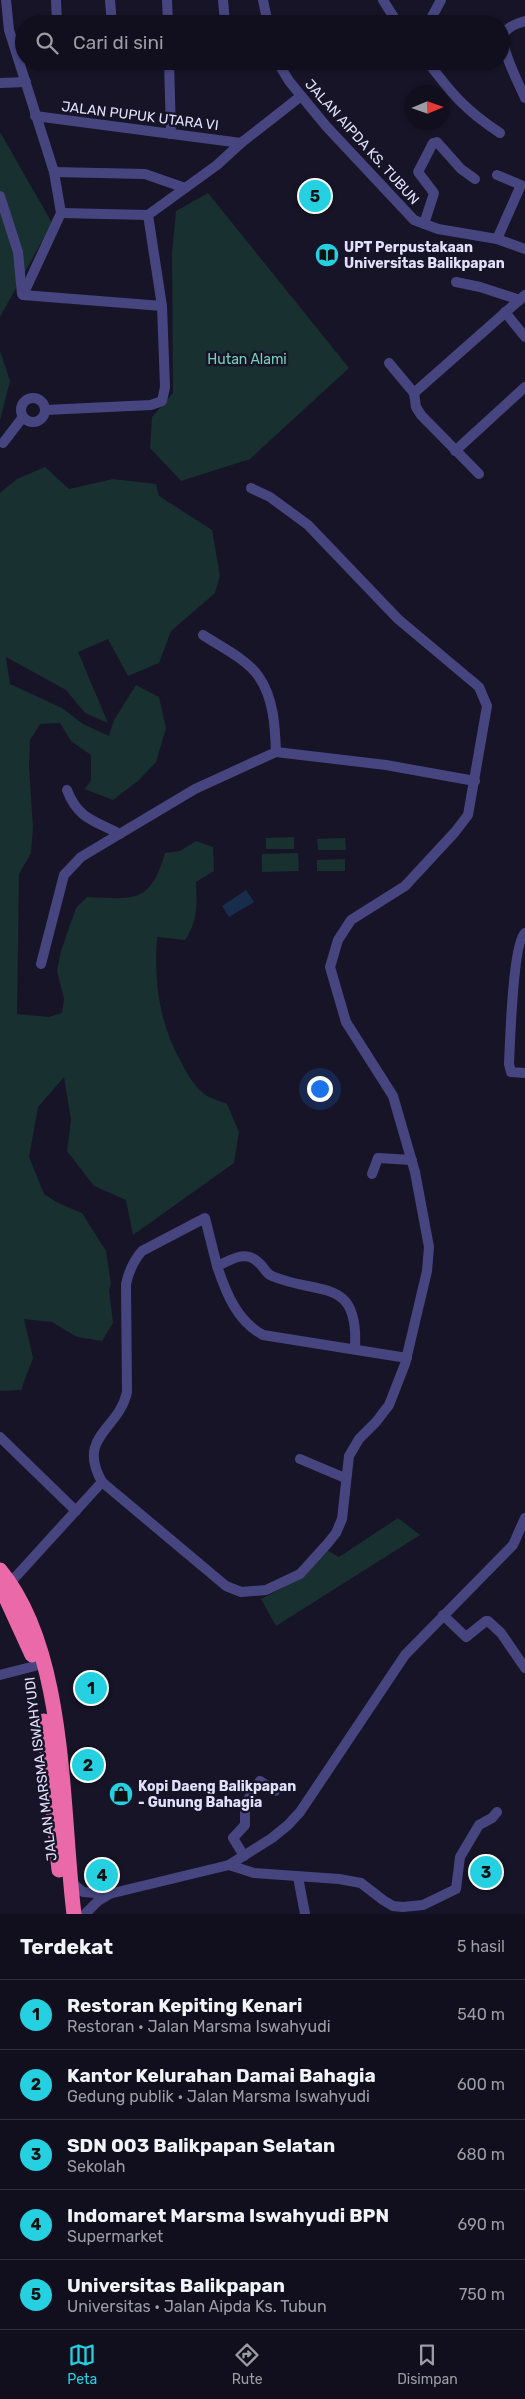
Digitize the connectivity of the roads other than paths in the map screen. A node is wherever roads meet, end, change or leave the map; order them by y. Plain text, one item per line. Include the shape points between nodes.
1 (6, 0) edge
2 (56, 0) edge
3 (110, 0) edge
4 (167, 0) edge
5 (223, 0) edge
6 (263, 0) edge
7 (383, 0) edge
8 (441, 0) edge
9 (57, 15) edge
10 (111, 15) edge
11 (168, 15) edge
12 (224, 15) edge
13 (266, 15) edge
14 (392, 15) edge
15 (433, 15) edge
16 (525, 21) edge
17 (510, 28) edge
18 (5, 30) edge
19 (15, 55) edge
20 (510, 62) edge
21 (21, 70) edge
22 (169, 70) edge
23 (283, 70) edge
24 (434, 70) edge
25 (26, 82) junction
26 (0, 83) edge
27 (301, 96) junction
28 (525, 98) edge
29 (35, 116) junction
30 (500, 133) dead end
31 (171, 134) junction
32 (241, 143) junction
33 (54, 172) junction
34 (497, 175) dead end
35 (475, 179) dead end
36 (523, 186) edge
37 (185, 188) junction
38 (0, 196) edge
39 (61, 213) junction
40 (148, 216) junction
41 (424, 224) junction
42 (497, 239) junction
43 (525, 250) edge
44 (456, 282) dead end
45 (22, 295) junction
46 (522, 297) edge
47 (162, 306) junction
48 (506, 312) junction
49 (525, 337) edge
50 (389, 363) dead end
51 (525, 387) edge
52 (414, 393) junction
53 (45, 410) junction
54 (23, 417) junction
55 (3, 443) dead end
56 (455, 451) junction
57 (479, 474) dead end
58 (251, 488) dead end
59 (203, 635) dead end
60 (276, 752) junction
61 (475, 781) junction
62 (67, 790) dead end
63 (120, 834) junction
64 (525, 933) edge
65 (41, 964) dead end
66 (525, 1073) edge
67 (412, 1160) junction
68 (372, 1174) dead end
69 (217, 1266) junction
70 (355, 1348) junction
71 (406, 1358) junction
72 (0, 1438) edge
73 (300, 1459) dead end
74 (345, 1478) junction
75 (102, 1482) junction
76 (76, 1511) junction
77 (525, 1518) edge
78 (0, 1570) edge
79 (5, 1584) edge
80 (443, 1615) junction
81 (35, 1666) junction
82 (525, 1668) edge
83 (0, 1675) edge
84 (275, 1791) dead end
85 (497, 1812) dead end
86 (244, 1856) junction
87 (229, 1865) junction
88 (298, 1877) junction
89 (70, 1881) junction
90 (109, 1894) junction
91 (64, 1914) edge
92 (74, 1914) edge
93 (84, 1914) edge
94 (305, 1914) edge

1 - 18 street
2 - 9 street
3 - 10 street
4 - 11 street
5 - 12 street
6 - 13 street
7 - 14 street
8 - 15 street
16 - 17 street
18 - 19 street
20 - 28 street
21 - 25 street
22 - 31 street
23 - 27 street, JALAN AIPDA KS. TUBUN
24 - 30 street via 470,113
25 - 26 street
25 - 29 street
27 - 32 street
27 - 41 street, JALAN AIPDA KS. TUBUN via 406,214
29 - 31 street, JALAN PUPUK UTARA VI
29 - 33 street
31 - 32 street, JALAN PUPUK UTARA VI
32 - 37 street
33 - 37 street via 146,174
33 - 39 street
34 - 36 street
35 - 41 street via 434,142 418,172 434,193
36 - 42 street
37 - 40 street
38 - 45 street via 18,252
39 - 40 street
39 - 45 street
40 - 47 street
41 - 42 street, JALAN AIPDA KS. TUBUN
42 - 43 street, JALAN AIPDA KS. TUBUN
44 - 46 street
45 - 47 street
46 - 48 street
47 - 53 street via 165,387 162,400 151,405
48 - 49 street
48 - 52 street
50 - 52 street
51 - 56 street
52 - 56 street via 420,415
53 - 54 street via 36,422 29,422
53 - 54 street via 40,400 29,399 21,407
54 - 55 street
56 - 57 street
58 - 61 street via 299,517 398,619 479,687 487,706
59 - 60 street via 259,676 275,722
60 - 61 street via 386,765
60 - 63 street via 196,789
61 - 67 street via 468,816 405,886 351,920 338,940 330,967 346,1022 393,1096
62 - 63 street via 79,813
63 - 65 street via 81,857 64,875
64 - 66 street via 519,945 509,1064 510,1072
67 - 68 street via 378,1158
67 - 71 street via 429,1248 427,1271
69 - 70 street via 240,1318 253,1330 263,1335
69 - 70 street via 236,1257 250,1256 271,1276 333,1292 345,1301 352,1312
69 - 75 street via 205,1218 142,1251 129,1270 126,1284 127,1392 122,1406 95,1444 92,1455
70 - 71 street
71 - 74 street via 389,1405 359,1439 350,1456
72 - 76 street
73 - 74 street
74 - 75 street via 343,1511 336,1533 300,1574 266,1590 241,1592 226,1586
75 - 76 street
76 - 79 street
77 - 80 street via 513,1545
78 - 79 highway, JALAN MARSMA ISWAHYUDI
79 - 81 highway, JALAN MARSMA ISWAHYUDI
79 - 89 highway, JALAN MARSMA ISWAHYUDI via 28,1615 45,1662 59,1759
80 - 82 street via 466,1637 488,1621 501,1633
80 - 86 street via 405,1656 383,1686 300,1812 283,1830
81 - 83 street
81 - 91 highway, JALAN MARSMA ISWAHYUDI via 43,1704
84 - 86 street via 260,1781 245,1804 245,1825 233,1838
85 - 88 street via 480,1825 460,1857 456,1889 422,1905 394,1906 361,1883
86 - 87 street
87 - 88 street via 254,1873
87 - 90 street
88 - 94 street
89 - 90 street via 83,1892
89 - 92 highway, JALAN MARSMA ISWAHYUDI
90 - 93 street

